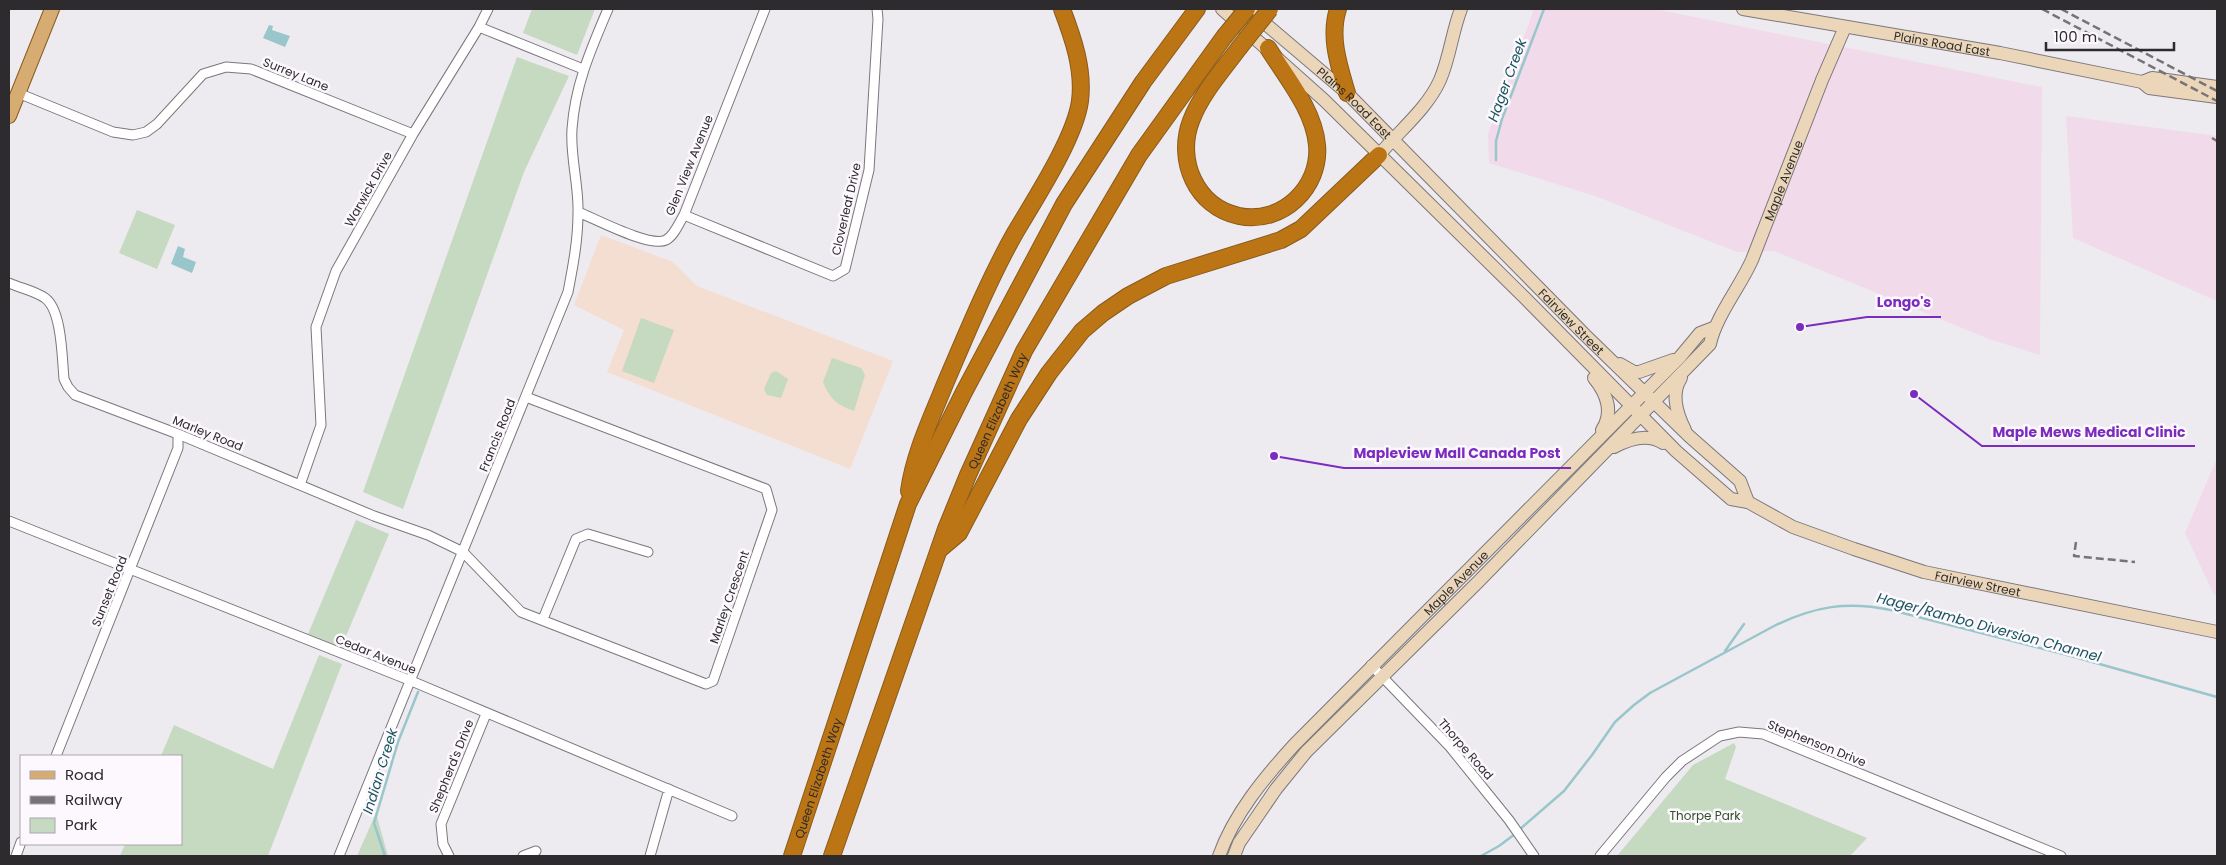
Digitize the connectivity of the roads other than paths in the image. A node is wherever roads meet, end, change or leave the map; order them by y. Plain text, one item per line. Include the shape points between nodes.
1 (52, 9) edge
2 (488, 9) edge
3 (608, 9) edge
4 (765, 9) edge
5 (877, 9) edge
6 (1062, 9) edge
7 (1222, 9) edge
8 (1248, 9) edge
9 (1270, 9) edge
10 (1338, 9) edge
11 (1461, 9) edge
12 (1743, 9) edge
13 (1193, 13) edge
14 (479, 27) junction
15 (1845, 27) junction
16 (1268, 48) junction
17 (583, 69) junction
18 (2142, 82) junction
19 (2217, 87) edge
20 (18, 93) junction
21 (1348, 93) junction
22 (2217, 97) edge
23 (9, 116) edge
24 (413, 134) junction
25 (1392, 140) junction
26 (1379, 155) junction
27 (578, 212) junction
28 (684, 215) junction
29 (9, 283) edge
30 (1713, 328) junction
31 (1560, 335) junction
32 (1597, 347) junction
33 (1680, 357) junction
34 (1689, 366) junction
35 (1643, 392) junction
36 (526, 397) junction
37 (1654, 403) junction
38 (1630, 405) junction
39 (1641, 416) junction
40 (178, 434) junction
41 (1689, 436) junction
42 (1594, 441) junction
43 (1605, 451) junction
44 (1676, 451) junction
45 (300, 485) junction
46 (1748, 502) junction
47 (908, 504) junction
48 (9, 520) edge
49 (939, 551) junction
50 (463, 552) junction
51 (648, 552) dead end
52 (131, 570) junction
53 (542, 619) junction
54 (2217, 632) edge
55 (1371, 665) junction
56 (1382, 678) junction
57 (409, 680) junction
58 (486, 714) junction
59 (56, 755) edge
60 (669, 789) junction
61 (732, 816) dead end
62 (536, 851) dead end
63 (339, 856) edge
64 (449, 856) edge
65 (524, 856) edge
66 (650, 856) edge
67 (792, 856) edge
68 (832, 856) edge
69 (1219, 856) edge
70 (1234, 856) edge
71 (1534, 856) edge
72 (1600, 856) edge
73 (2061, 856) edge

1 - 20 main road
2 - 14 street, Warwick Drive
3 - 17 street, Francis Road
4 - 28 street, Glen View Avenue
5 - 28 street, Cloverleaf Drive via 869,170 845,269 833,276
6 - 47 highway via 1073,38 1079,69 1080,101 1072,128 1006,249 966,335 912,467
7 - 16 main road, Plains Road East
8 - 21 main road, Plains Road East
8 - 49 highway, Queen Elizabeth Way, bridge via 1139,155 1024,351 968,475
9 - 16 highway, bridge via 1208,90 1194,112 1186,137 1186,160 1194,183 1208,200 1231,214 1252,218 1274,213 1299,198 1311,181 1318,154 1312,121
10 - 21 highway via 1335,46
11 - 25 main road, Plains Road East via 1440,80
12 - 15 main road, Plains Road East
13 - 47 highway, Queen Elizabeth Way via 1143,82 1064,204 968,383
14 - 17 street
14 - 24 street, Warwick Drive
15 - 18 main road, Plains Road East via 2000,52
15 - 30 main road, Maple Avenue via 1743,282
16 - 26 main road, Plains Road East
17 - 27 street, Francis Road via 572,131
18 - 19 main road, Plains Road East via 2152,78
18 - 22 main road, Plains Road East via 2149,88
20 - 23 main road
20 - 24 street, Surrey Lane via 113,132 133,135 146,132 157,124 203,74 226,67 251,69
21 - 25 main road, Plains Road East
24 - 45 street, Warwick Drive via 336,271 316,327 321,425
25 - 26 main road
25 - 32 main road, Fairview Street
26 - 31 main road, Fairview Street
26 - 49 highway via 1302,229 1281,240 1166,276 1128,296 1082,331 1019,419 958,533
27 - 28 street, Glen View Avenue via 657,242 672,235
27 - 36 street, Francis Road via 576,256 568,292
29 - 40 street, Marley Road via 44,297 53,305 64,379 75,395
30 - 33 main road, Maple Avenue via 1700,334
30 - 34 main road, Maple Avenue via 1710,344
31 - 38 main road, Fairview Street
31 - 42 main road via 1607,399 1607,422
32 - 33 main road via 1634,372
32 - 35 main road, Fairview Street
33 - 35 main road, Maple Avenue
34 - 37 main road, Maple Avenue
34 - 41 main road via 1675,391 1680,418
35 - 37 main road, Fairview Street
35 - 38 main road, Maple Avenue
36 - 50 street, Francis Road
36 - 53 street, Marley Crescent via 766,489 772,510 713,681 706,684
37 - 39 main road, Maple Avenue
37 - 41 main road, Fairview Street
38 - 39 main road, Fairview Street
38 - 42 main road, Maple Avenue
39 - 43 main road, Maple Avenue
39 - 44 main road, Fairview Street
40 - 45 street, Marley Road
40 - 52 street, Sunset Road via 178,448
41 - 46 main road, Fairview Street via 1740,481
42 - 55 main road, Maple Avenue
43 - 44 main road via 1624,442 1648,437
43 - 56 main road, Maple Avenue
44 - 46 main road, Fairview Street via 1730,499
45 - 50 street, Marley Road
46 - 54 main road, Fairview Street via 1793,527 1924,572
47 - 67 highway, Queen Elizabeth Way
48 - 52 street, Cedar Avenue
49 - 68 highway, Queen Elizabeth Way
50 - 53 street, Marley Crescent via 522,612
50 - 57 street, Francis Road
51 - 53 street via 582,535 576,539
52 - 57 street, Cedar Avenue
52 - 59 street, Sunset Road
55 - 56 street, Thorpe Road
55 - 69 main road, Maple Avenue via 1270,771 1235,822
56 - 70 main road, Maple Avenue via 1342,714 1290,771 1239,843
56 - 71 street, Thorpe Road via 1450,747
57 - 58 street, Cedar Avenue
57 - 63 street, Francis Road
58 - 60 street, Cedar Avenue
58 - 64 street, Shepherd's Drive via 442,824 443,844
60 - 61 street, Cedar Avenue
60 - 66 street
62 - 65 street
72 - 73 street, Stephenson Drive via 1682,761 1720,736 1739,732 1763,734

